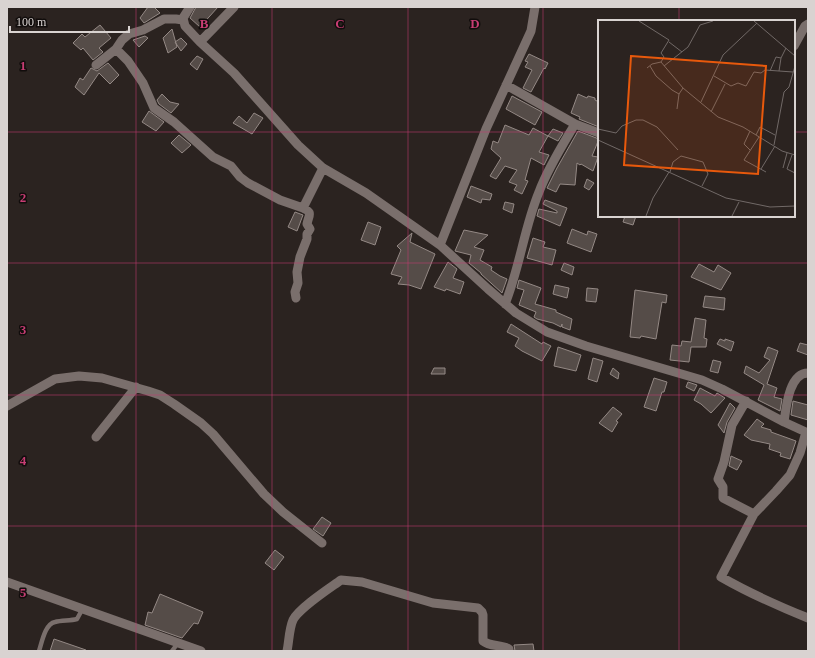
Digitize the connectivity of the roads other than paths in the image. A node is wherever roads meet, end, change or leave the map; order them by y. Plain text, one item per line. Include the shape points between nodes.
1 (190, 7) edge
2 (234, 7) edge
3 (535, 7) edge
4 (183, 20) junction
5 (808, 24) edge
6 (200, 42) junction
7 (795, 44) edge
8 (116, 49) junction
9 (96, 65) dead end
10 (506, 85) junction
11 (575, 124) junction
12 (598, 134) edge
13 (323, 168) junction
14 (303, 208) junction
15 (440, 245) junction
16 (296, 298) dead end
17 (505, 304) junction
18 (808, 373) edge
19 (136, 387) junction
20 (746, 402) junction
21 (7, 406) edge
22 (784, 422) junction
23 (807, 433) edge
24 (96, 437) dead end
25 (754, 514) junction
26 (322, 542) dead end
27 (7, 582) edge
28 (83, 608) junction
29 (808, 618) edge
30 (179, 642) junction
31 (39, 651) edge
32 (172, 651) edge
33 (201, 651) edge
34 (287, 651) edge
35 (509, 651) edge

1 - 4 street
2 - 6 street
3 - 10 street via 531,31
4 - 6 street via 185,26
4 - 8 street via 171,18 158,22 126,36
5 - 7 street
6 - 13 street via 234,73 282,128
8 - 9 street
8 - 14 street via 143,83 154,108 174,122 213,157 231,166 248,183 280,200
10 - 11 street
10 - 15 street
11 - 12 street
11 - 17 street via 539,192
13 - 14 street
13 - 15 street via 366,193
14 - 16 street via 309,211 307,224 310,229 300,257
15 - 17 street
17 - 20 street via 547,332 702,380
18 - 22 street via 803,373 796,379 790,392
19 - 21 street via 94,376 64,377 55,379
19 - 24 street
19 - 26 street via 160,395 201,423 264,494
20 - 22 street
20 - 25 street via 732,425 718,479 723,488 723,498
22 - 23 street
23 - 25 street via 790,475
25 - 29 street via 721,578
27 - 28 street
28 - 30 street
28 - 31 lane via 76,619 50,624
30 - 32 lane
30 - 33 street
34 - 35 street via 295,617 341,580 362,582 433,603 478,608 483,615 483,641 486,644 505,646

